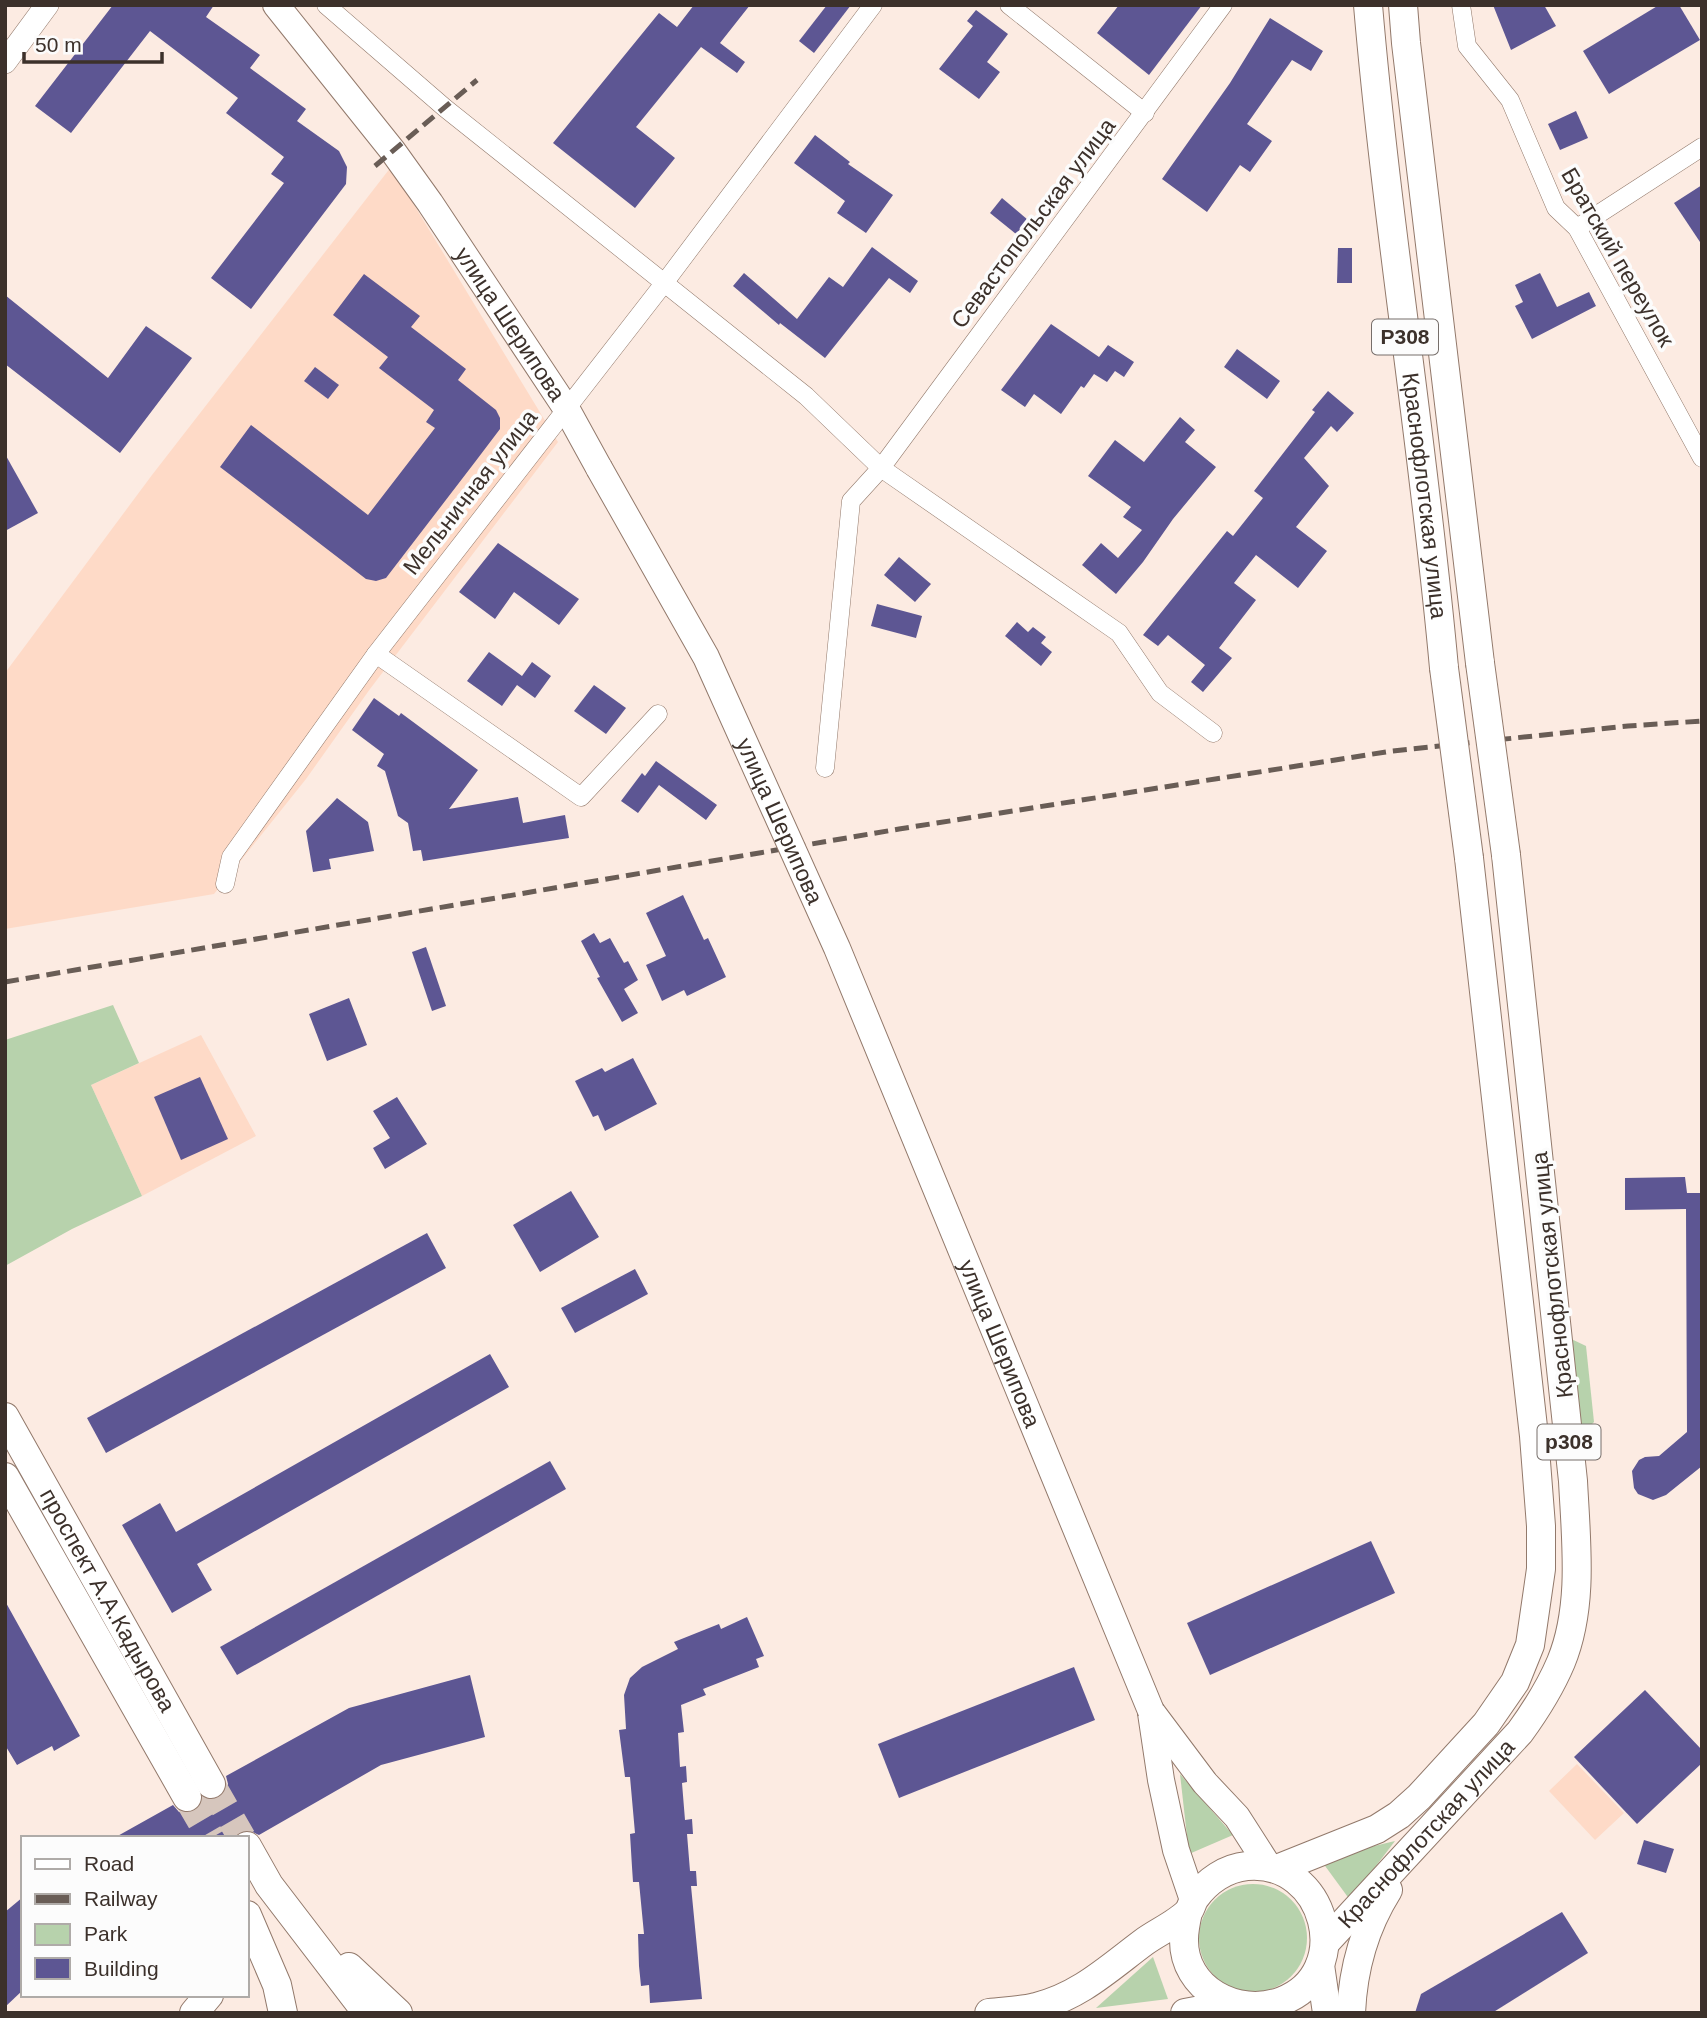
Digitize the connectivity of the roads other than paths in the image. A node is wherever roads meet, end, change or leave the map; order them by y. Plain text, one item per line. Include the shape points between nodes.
1 (47, 5) edge
2 (276, 5) edge
3 (327, 5) edge
4 (873, 5) edge
5 (1009, 5) edge
6 (1223, 5) edge
7 (1368, 5) edge
8 (1403, 5) edge
9 (1461, 5) edge
10 (5, 62) edge
11 (1145, 113) junction
12 (1702, 147) edge
13 (1577, 228) junction
14 (665, 282) junction
15 (566, 408) junction
16 (1702, 458) edge
17 (881, 468) junction
18 (376, 654) junction
19 (658, 714) dead end
20 (1213, 733) dead end
21 (825, 768) dead end
22 (225, 884) dead end
23 (5, 1417) edge
24 (5, 1477) edge
25 (1151, 1711) junction
26 (1419, 1843) junction
27 (248, 1848) edge
28 (1273, 1868) junction
29 (269, 1885) junction
30 (1191, 1906) junction
31 (248, 1917) edge
32 (1323, 1954) junction
33 (207, 1997) edge
34 (1243, 2008) edge
35 (194, 2013) edge
36 (283, 2013) edge
37 (367, 2013) edge
38 (398, 2013) edge
39 (989, 2013) edge
40 (1185, 2013) edge
41 (1327, 2013) edge
42 (1351, 2013) edge

1 - 10 street
2 - 15 main road, улица Шерипова via 392,150
3 - 14 street via 445,108
4 - 14 street, Мельничная улица
5 - 11 street
6 - 11 street, Севастопольская улица
7 - 28 main road, Краснофлотская улица / P308, bridge via 1534,1436 1541,1569 1530,1645 1515,1682 1486,1724 1399,1815 1377,1829
8 - 26 main road, Краснофлотская улица / p308, bridge via 1506,855 1577,1544 1575,1608 1562,1660 1544,1698 1505,1750
9 - 13 street, Братский переулок via 1467,46 1510,100 1556,208
11 - 17 street, Севастопольская улица
12 - 13 street
13 - 16 street, Братский переулок
14 - 15 street, Мельничная улица
14 - 17 street via 806,396
15 - 18 street, Мельничная улица
15 - 25 main road, улица Шерипова, bridge via 706,657 837,948
17 - 20 street via 1119,634 1160,693
17 - 21 street via 851,501
18 - 19 street via 581,797
18 - 22 street, Мельничная улица via 231,857
23 - 24 main road, проспект А.А.Кадырова via 199,1790
25 - 28 main road
25 - 30 main road via 1161,1780
26 - 32 main road, Краснофлотская улица / p308
26 - 42 main road via 1377,1907 1362,1942
27 - 29 main road
28 - 30 main road via 1247,1866 1226,1872 1207,1884
28 - 32 main road via 1298,1881 1314,1898 1323,1919
29 - 37 main road
29 - 38 main road
30 - 34 main road via 1183,1940 1190,1968 1208,1990
30 - 39 main road via 1077,1992 1035,2008
31 - 36 main road via 277,1985
32 - 34 main road via 1308,1984 1290,1998
32 - 41 main road
33 - 35 main road
34 - 40 main road

